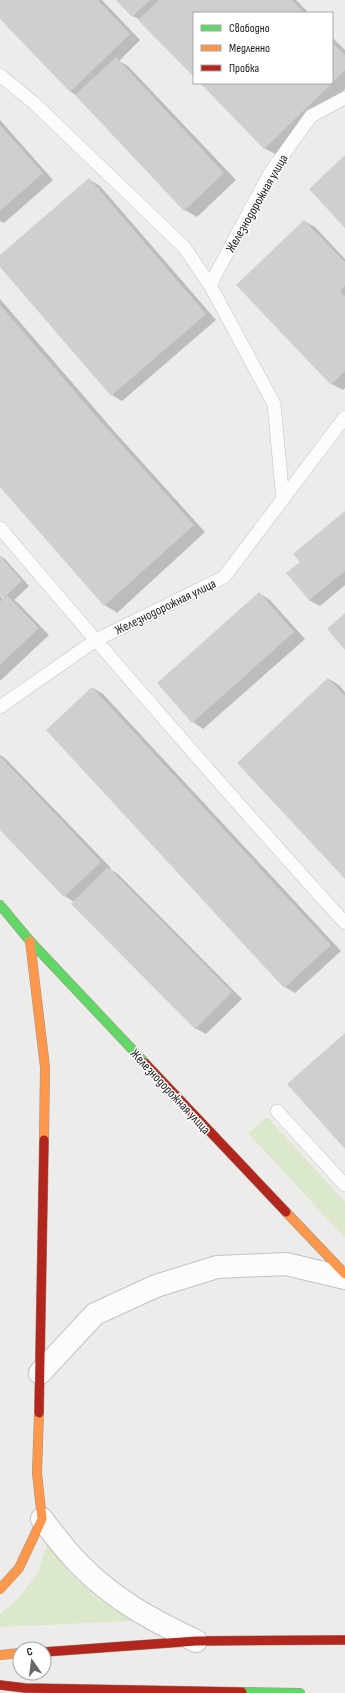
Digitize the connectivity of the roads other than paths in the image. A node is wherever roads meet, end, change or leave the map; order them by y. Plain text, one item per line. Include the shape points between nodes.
1 (0, 75) edge
2 (345, 98) edge
3 (210, 285) junction
4 (345, 417) edge
5 (283, 500) junction
6 (0, 528) edge
7 (96, 640) junction
8 (0, 707) edge
9 (0, 905) edge
10 (345, 923) edge
11 (30, 941) junction
12 (277, 1111) dead end
13 (345, 1185) edge
14 (345, 1274) edge
15 (345, 1278) edge
16 (40, 1373) junction
17 (42, 1519) junction
18 (0, 1588) edge
19 (345, 1640) edge
20 (196, 1641) junction
21 (52, 1651) edge
22 (12, 1654) edge
23 (0, 1655) edge
24 (0, 1685) edge
25 (300, 1693) edge

1 - 3 lane via 34,103 184,247
2 - 3 lane, Железнодорожная улица via 311,116 270,173
3 - 5 lane via 274,404
4 - 5 lane, Железнодорожная улица
5 - 7 lane, Железнодорожная улица via 224,577
6 - 7 lane
7 - 8 lane, Железнодорожная улица
7 - 10 lane
9 - 11 street, Железнодорожная улица
11 - 14 street, Железнодорожная улица
11 - 16 street via 45,1067
12 - 13 lane
15 - 16 street via 286,1264 209,1269 156,1286 95,1314
16 - 17 street via 37,1473
17 - 18 street via 19,1568
17 - 20 street via 80,1566 116,1597 151,1620
19 - 20 street
20 - 21 street
22 - 23 street
24 - 25 street via 25,1688

